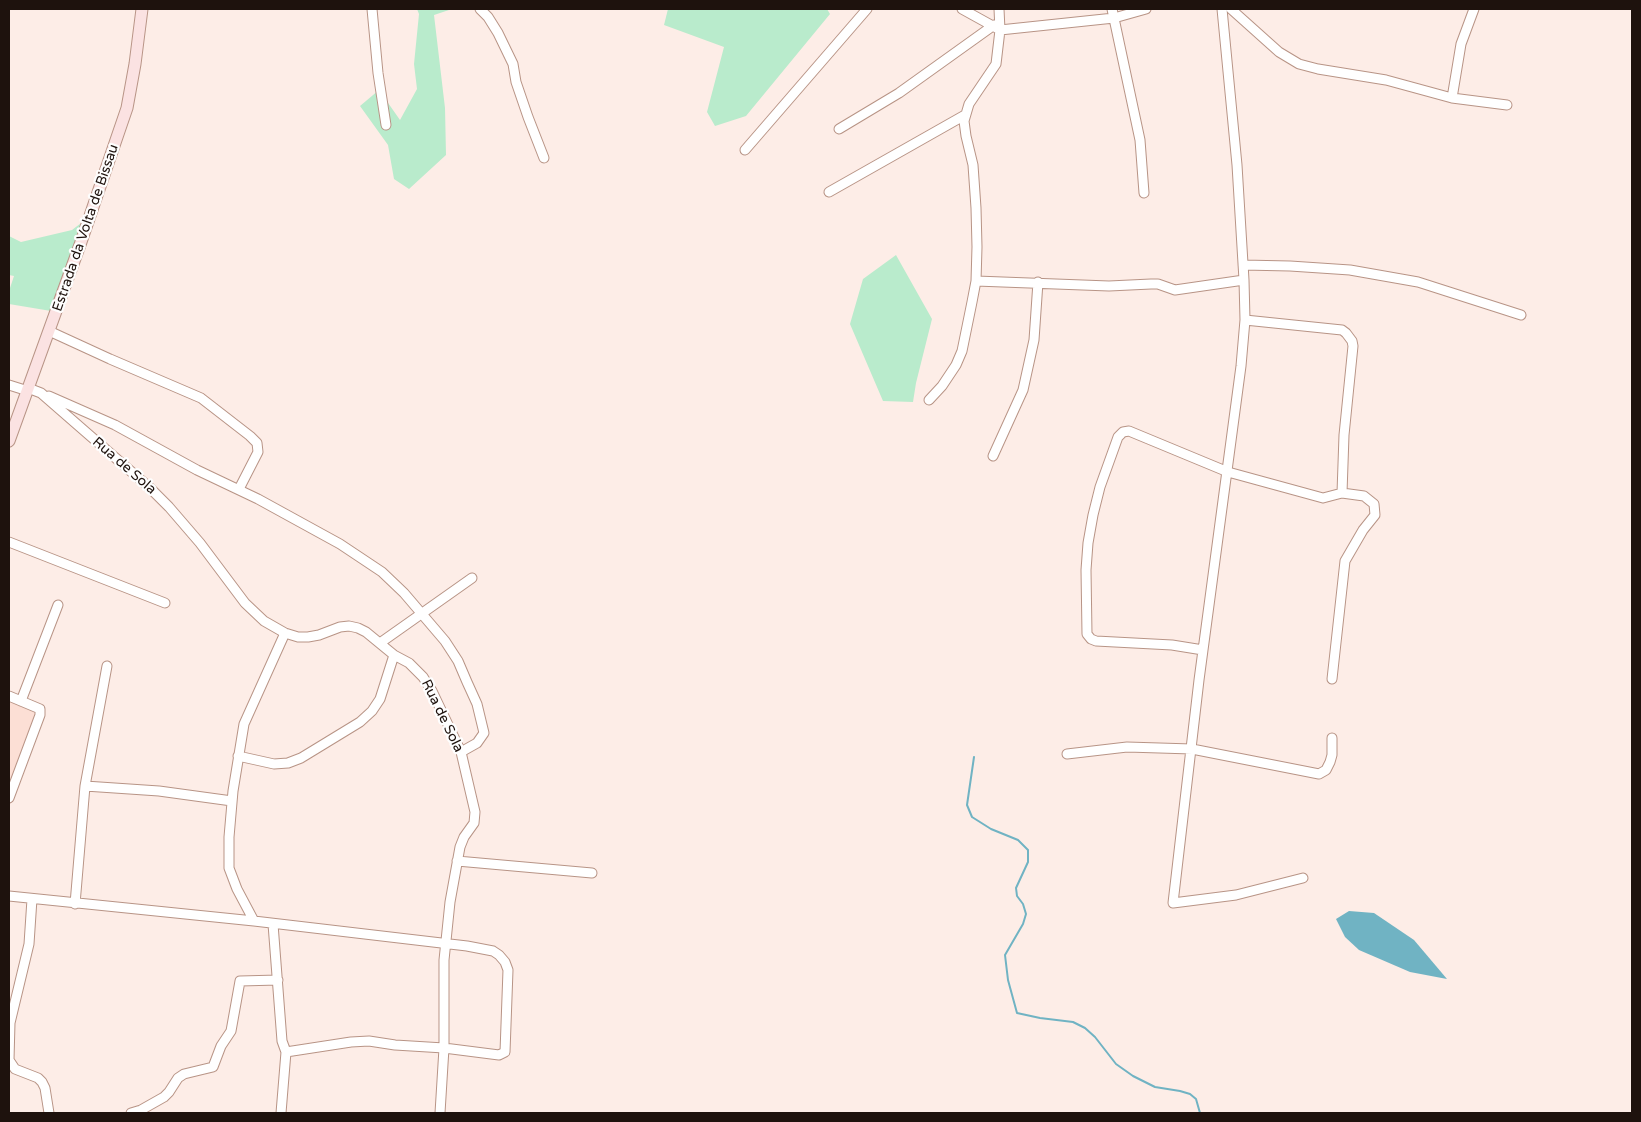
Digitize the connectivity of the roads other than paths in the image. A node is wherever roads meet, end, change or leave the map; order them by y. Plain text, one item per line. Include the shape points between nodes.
1 (142, 9) edge
2 (372, 9) edge
3 (480, 9) edge
4 (867, 9) edge
5 (962, 9) edge
6 (999, 9) edge
7 (1112, 9) edge
8 (1146, 9) edge
9 (1222, 9) edge
10 (1231, 9) edge
11 (1474, 9) edge
12 (1114, 18) junction
13 (997, 27) junction
14 (1452, 98) junction
15 (1507, 105) dead end
16 (965, 115) junction
17 (386, 125) dead end
18 (839, 129) dead end
19 (745, 150) dead end
20 (544, 158) dead end
21 (829, 192) dead end
22 (1144, 193) dead end
23 (1243, 265) junction
24 (1244, 280) junction
25 (976, 281) junction
26 (1038, 282) junction
27 (1521, 315) dead end
28 (1245, 320) junction
29 (50, 331) junction
30 (9, 385) edge
31 (28, 389) junction
32 (41, 393) junction
33 (929, 400) dead end
34 (9, 441) edge
35 (993, 456) dead end
36 (1228, 472) junction
37 (239, 489) junction
38 (1342, 493) junction
39 (9, 542) edge
40 (472, 578) dead end
41 (165, 603) dead end
42 (58, 605) dead end
43 (422, 614) junction
44 (285, 633) junction
45 (380, 643) junction
46 (1203, 650) junction
47 (394, 655) junction
48 (108, 666) dead end
49 (1332, 679) dead end
50 (9, 696) edge
51 (21, 701) junction
52 (1332, 738) dead end
53 (1192, 749) junction
54 (461, 752) junction
55 (1067, 754) dead end
56 (238, 756) junction
57 (85, 786) junction
58 (9, 798) edge
59 (232, 801) junction
60 (457, 861) junction
61 (592, 873) dead end
62 (1303, 878) dead end
63 (9, 896) edge
64 (32, 899) junction
65 (75, 904) junction
66 (254, 921) junction
67 (273, 924) junction
68 (445, 944) junction
69 (278, 980) junction
70 (444, 1048) junction
71 (286, 1052) junction
72 (50, 1113) edge
73 (131, 1113) edge
74 (282, 1113) edge
75 (440, 1113) edge

1 - 29 main road, Estrada da Volta de Bissau via 126,108
2 - 17 street
3 - 20 street via 498,33 513,64 516,82
4 - 19 street
5 - 13 street
6 - 13 street
7 - 12 street
8 - 12 street
9 - 23 street
10 - 14 street via 1279,52 1299,64 1386,80
11 - 14 street via 1461,44
12 - 13 street
12 - 22 street via 1140,140
13 - 16 street via 995,66 972,98
13 - 18 street
14 - 15 street
16 - 21 street
16 - 25 street via 964,127 975,186
23 - 24 street
23 - 27 street via 1350,270 1418,282
24 - 26 street via 1175,290 1158,284 1109,286
24 - 28 street
25 - 26 street
25 - 33 street via 962,351 942,386
26 - 35 street via 1034,340 1023,390
28 - 36 street
28 - 38 street via 1342,330 1350,337 1353,346
29 - 31 main road, Estrada da Volta de Bissau
29 - 37 street via 201,398 250,436 257,443 258,452
30 - 31 street, Rua de Sola
31 - 32 street, Rua de Sola
31 - 34 main road, Estrada da Volta de Bissau
32 - 37 street via 115,425
32 - 44 street, Rua de Sola via 150,488 200,543 245,603 264,621
36 - 38 street via 1323,498
36 - 46 street
36 - 46 street via 1130,431 1123,432 1118,437 1100,487 1088,543 1088,637 1096,641
37 - 43 street via 363,558 382,572
38 - 49 street via 1364,496 1374,504 1375,515 1344,561
39 - 41 street
40 - 43 street
42 - 51 street
43 - 45 street
43 - 54 street via 458,661 480,717 482,737
44 - 45 street, Rua de Sola via 308,638 349,626 366,632
44 - 56 street via 244,724
45 - 47 street, Rua de Sola
46 - 53 street
47 - 54 street, Rua de Sola via 409,663 423,677
47 - 56 street via 380,699 360,722 288,763 274,764
48 - 57 street
50 - 51 street
51 - 58 street via 40,709 40,715
52 - 53 street via 1330,762 1319,774
53 - 55 street via 1128,747
53 - 62 street via 1174,903 1236,895
54 - 60 street, Rua de Sola via 476,812 474,823 462,839
56 - 59 street
57 - 59 street via 159,791
57 - 65 street
59 - 66 street via 229,868
60 - 61 street
60 - 68 street, Rua de Sola
63 - 64 street
64 - 65 street
64 - 72 street via 30,944 10,1023 9,1060 15,1069 42,1082
65 - 66 street
66 - 67 street
67 - 68 street
67 - 69 street
68 - 70 street, Rua de Sola
68 - 70 street via 493,951 505,962 508,970 505,1052 499,1055
69 - 71 street via 282,1041
69 - 73 street via 240,981 231,1031 213,1067 184,1074 170,1092
70 - 71 street via 369,1041
70 - 75 street, Rua de Sola
71 - 74 street

